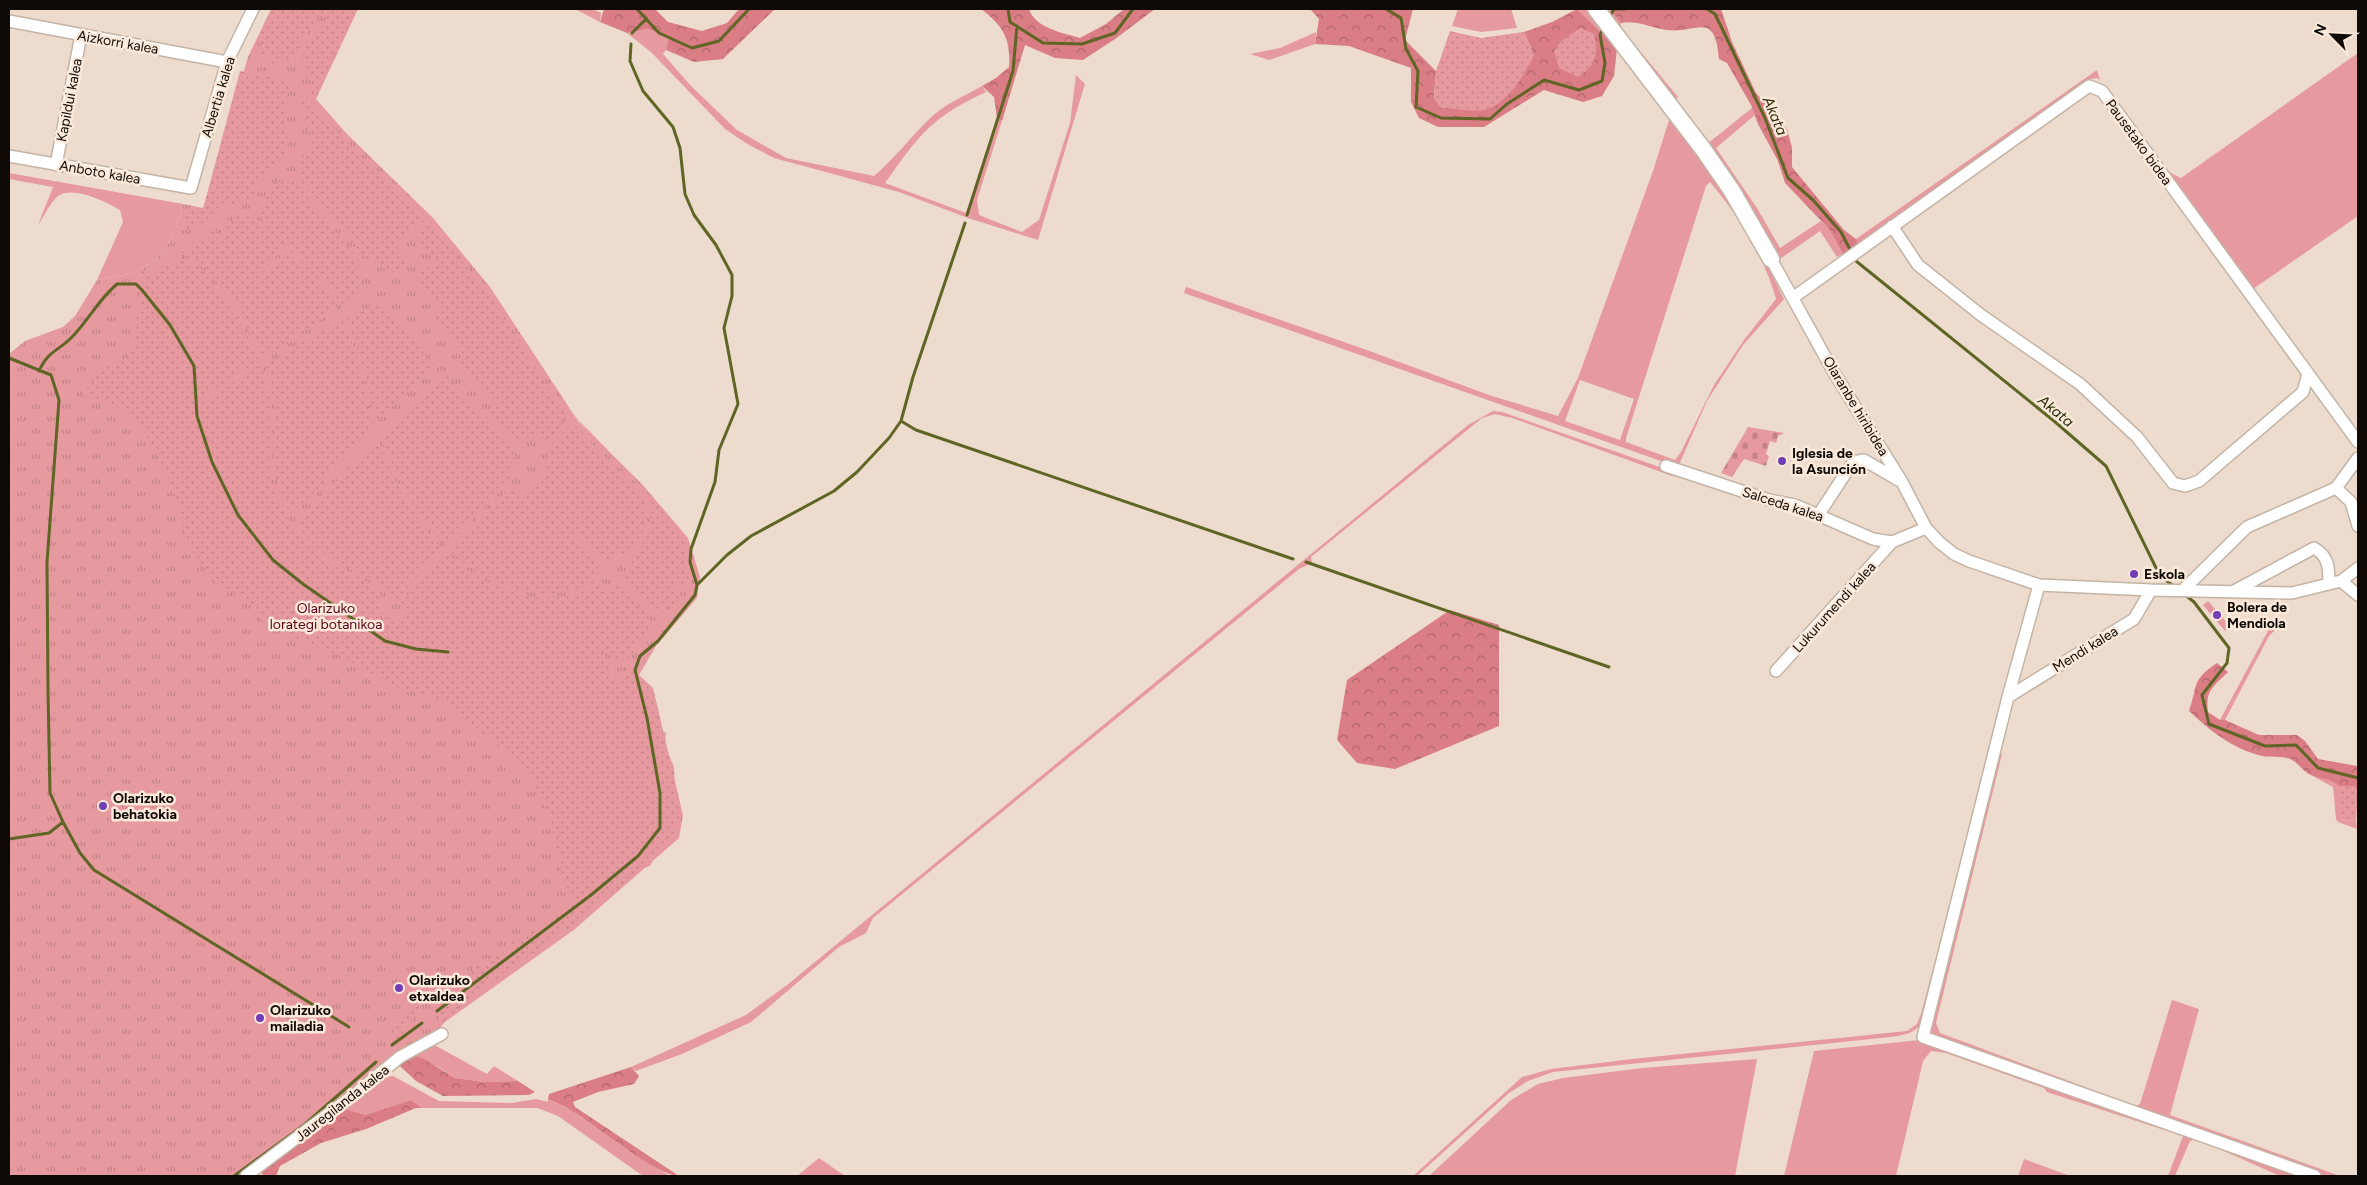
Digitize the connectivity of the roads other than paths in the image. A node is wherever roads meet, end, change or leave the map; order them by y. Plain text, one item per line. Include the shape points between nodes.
1 (253, 9) edge
2 (1596, 9) edge
3 (9, 20) edge
4 (81, 35) junction
5 (227, 62) junction
6 (9, 156) edge
7 (56, 165) junction
8 (191, 188) joint
9 (1892, 226) junction
10 (1772, 259) joint
11 (1794, 297) junction
12 (2308, 374) junction
13 (2358, 442) edge
14 (2358, 458) edge
15 (1666, 466) dead end
16 (1902, 482) junction
17 (2336, 488) junction
18 (1818, 514) junction
19 (2358, 526) edge
20 (1926, 528) junction
21 (1892, 542) junction
22 (2358, 568) edge
23 (2341, 581) junction
24 (2329, 584) junction
25 (2039, 585) junction
26 (2184, 589) junction
27 (2151, 590) junction
28 (2234, 591) junction
29 (2358, 595) edge
30 (1776, 671) dead end
31 (2008, 698) junction
32 (442, 1034) dead end
33 (246, 1176) edge
34 (2315, 1176) edge

1 - 5 street, Albertia kalea
2 - 10 street via 1704,149
3 - 4 street, Aizkorri kalea
4 - 5 street, Aizkorri kalea
4 - 7 street, Kapildui kalea
5 - 8 street, Albertia kalea
6 - 7 street, Anboto kalea
7 - 8 street, Anboto kalea
9 - 11 street, Pausetako bidea
9 - 12 street via 1918,265 1981,315 2080,384 2137,437 2174,483 2185,486 2199,481 2303,392
9 - 12 street, Pausetako bidea via 2089,86 2102,91
10 - 11 street, Olaranbe hiribidea
11 - 16 street, Olaranbe hiribidea via 1834,371
12 - 13 street, Pausetako bidea
14 - 17 street
15 - 18 street, Salceda kalea
16 - 18 street via 1864,460 1853,462
16 - 20 street, Olaranbe hiribidea
17 - 19 street via 2351,502
17 - 26 street via 2246,527
18 - 21 street, Salceda kalea via 1873,540
20 - 21 street
20 - 25 street, Olaranbe hiribidea via 1954,554
21 - 30 street, Lukurumendi kalea
22 - 23 street
23 - 24 street, Olaranbe hiribidea
23 - 29 street
24 - 28 street, Olaranbe hiribidea via 2292,593
24 - 28 street via 2330,567 2321,552 2314,548
25 - 27 street, Olaranbe hiribidea
25 - 31 street
26 - 27 street, Olaranbe hiribidea
26 - 28 street, Olaranbe hiribidea
27 - 31 street, Mendi kalea via 2134,619
31 - 34 street via 1923,1037
32 - 33 street, Jauregilanda kalea via 400,1057

